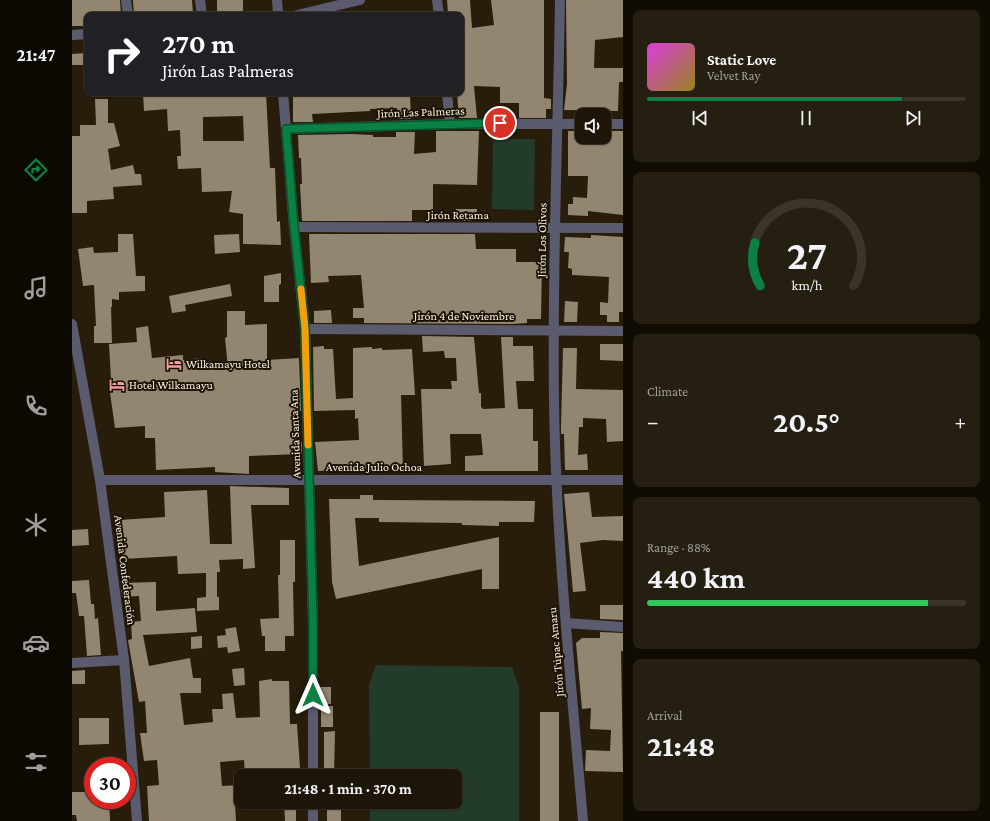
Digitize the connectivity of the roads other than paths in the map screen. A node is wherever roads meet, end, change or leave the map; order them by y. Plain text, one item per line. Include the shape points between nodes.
1 (126, 0) edge
2 (200, 0) edge
3 (277, 0) edge
4 (360, 0) edge
5 (437, 0) edge
6 (560, 0) edge
7 (128, 12) edge
8 (202, 12) edge
9 (278, 12) edge
10 (310, 12) edge
11 (439, 12) edge
12 (84, 34) edge
13 (72, 35) edge
14 (283, 96) edge
15 (447, 96) edge
16 (450, 124) junction
17 (558, 124) junction
18 (575, 124) edge
19 (611, 124) edge
20 (623, 124) edge
21 (286, 129) junction
22 (294, 226) junction
23 (555, 228) junction
24 (623, 228) edge
25 (72, 324) edge
26 (305, 329) junction
27 (554, 329) junction
28 (623, 331) edge
29 (100, 480) junction
30 (309, 480) junction
31 (557, 480) junction
32 (623, 480) edge
33 (566, 623) junction
34 (623, 627) edge
35 (124, 660) junction
36 (72, 663) edge
37 (313, 769) edge
38 (313, 809) edge
39 (137, 821) edge
40 (313, 821) edge
41 (583, 821) edge

1 - 7 street
2 - 8 street
3 - 9 street
4 - 10 street
5 - 11 street
6 - 17 street, Jirón Los Olivos
12 - 13 street
14 - 21 street, Avenida Santa Ana
15 - 16 street
16 - 17 street, Jirón Las Palmeras
16 - 21 street, Jirón Las Palmeras
17 - 18 street, Jirón Las Palmeras
17 - 23 street, Jirón Los Olivos
19 - 20 street
21 - 22 street, Avenida Santa Ana
22 - 23 street, Jirón Retama
22 - 26 street, Avenida Santa Ana
23 - 24 street, Jirón Retama
23 - 27 street, Jirón Los Olivos
25 - 29 street, Avenida Confederación
26 - 27 street, Jirón 4 de Noviembre
26 - 30 street, Avenida Santa Ana
27 - 28 street, Jirón 4 de Noviembre
27 - 31 street, Jirón Los Olivos
29 - 30 street, Avenida Julio Ochoa
29 - 35 street, Avenida Confederación
30 - 31 street, Avenida Julio Ochoa
30 - 37 street, Avenida Santa Ana via 313,621
31 - 32 street, Avenida Julio Ochoa
31 - 33 street, Jirón Túpac Amaru
33 - 34 street
33 - 41 street, Jirón Túpac Amaru
35 - 36 street
35 - 39 street, Avenida Confederación
38 - 40 street

